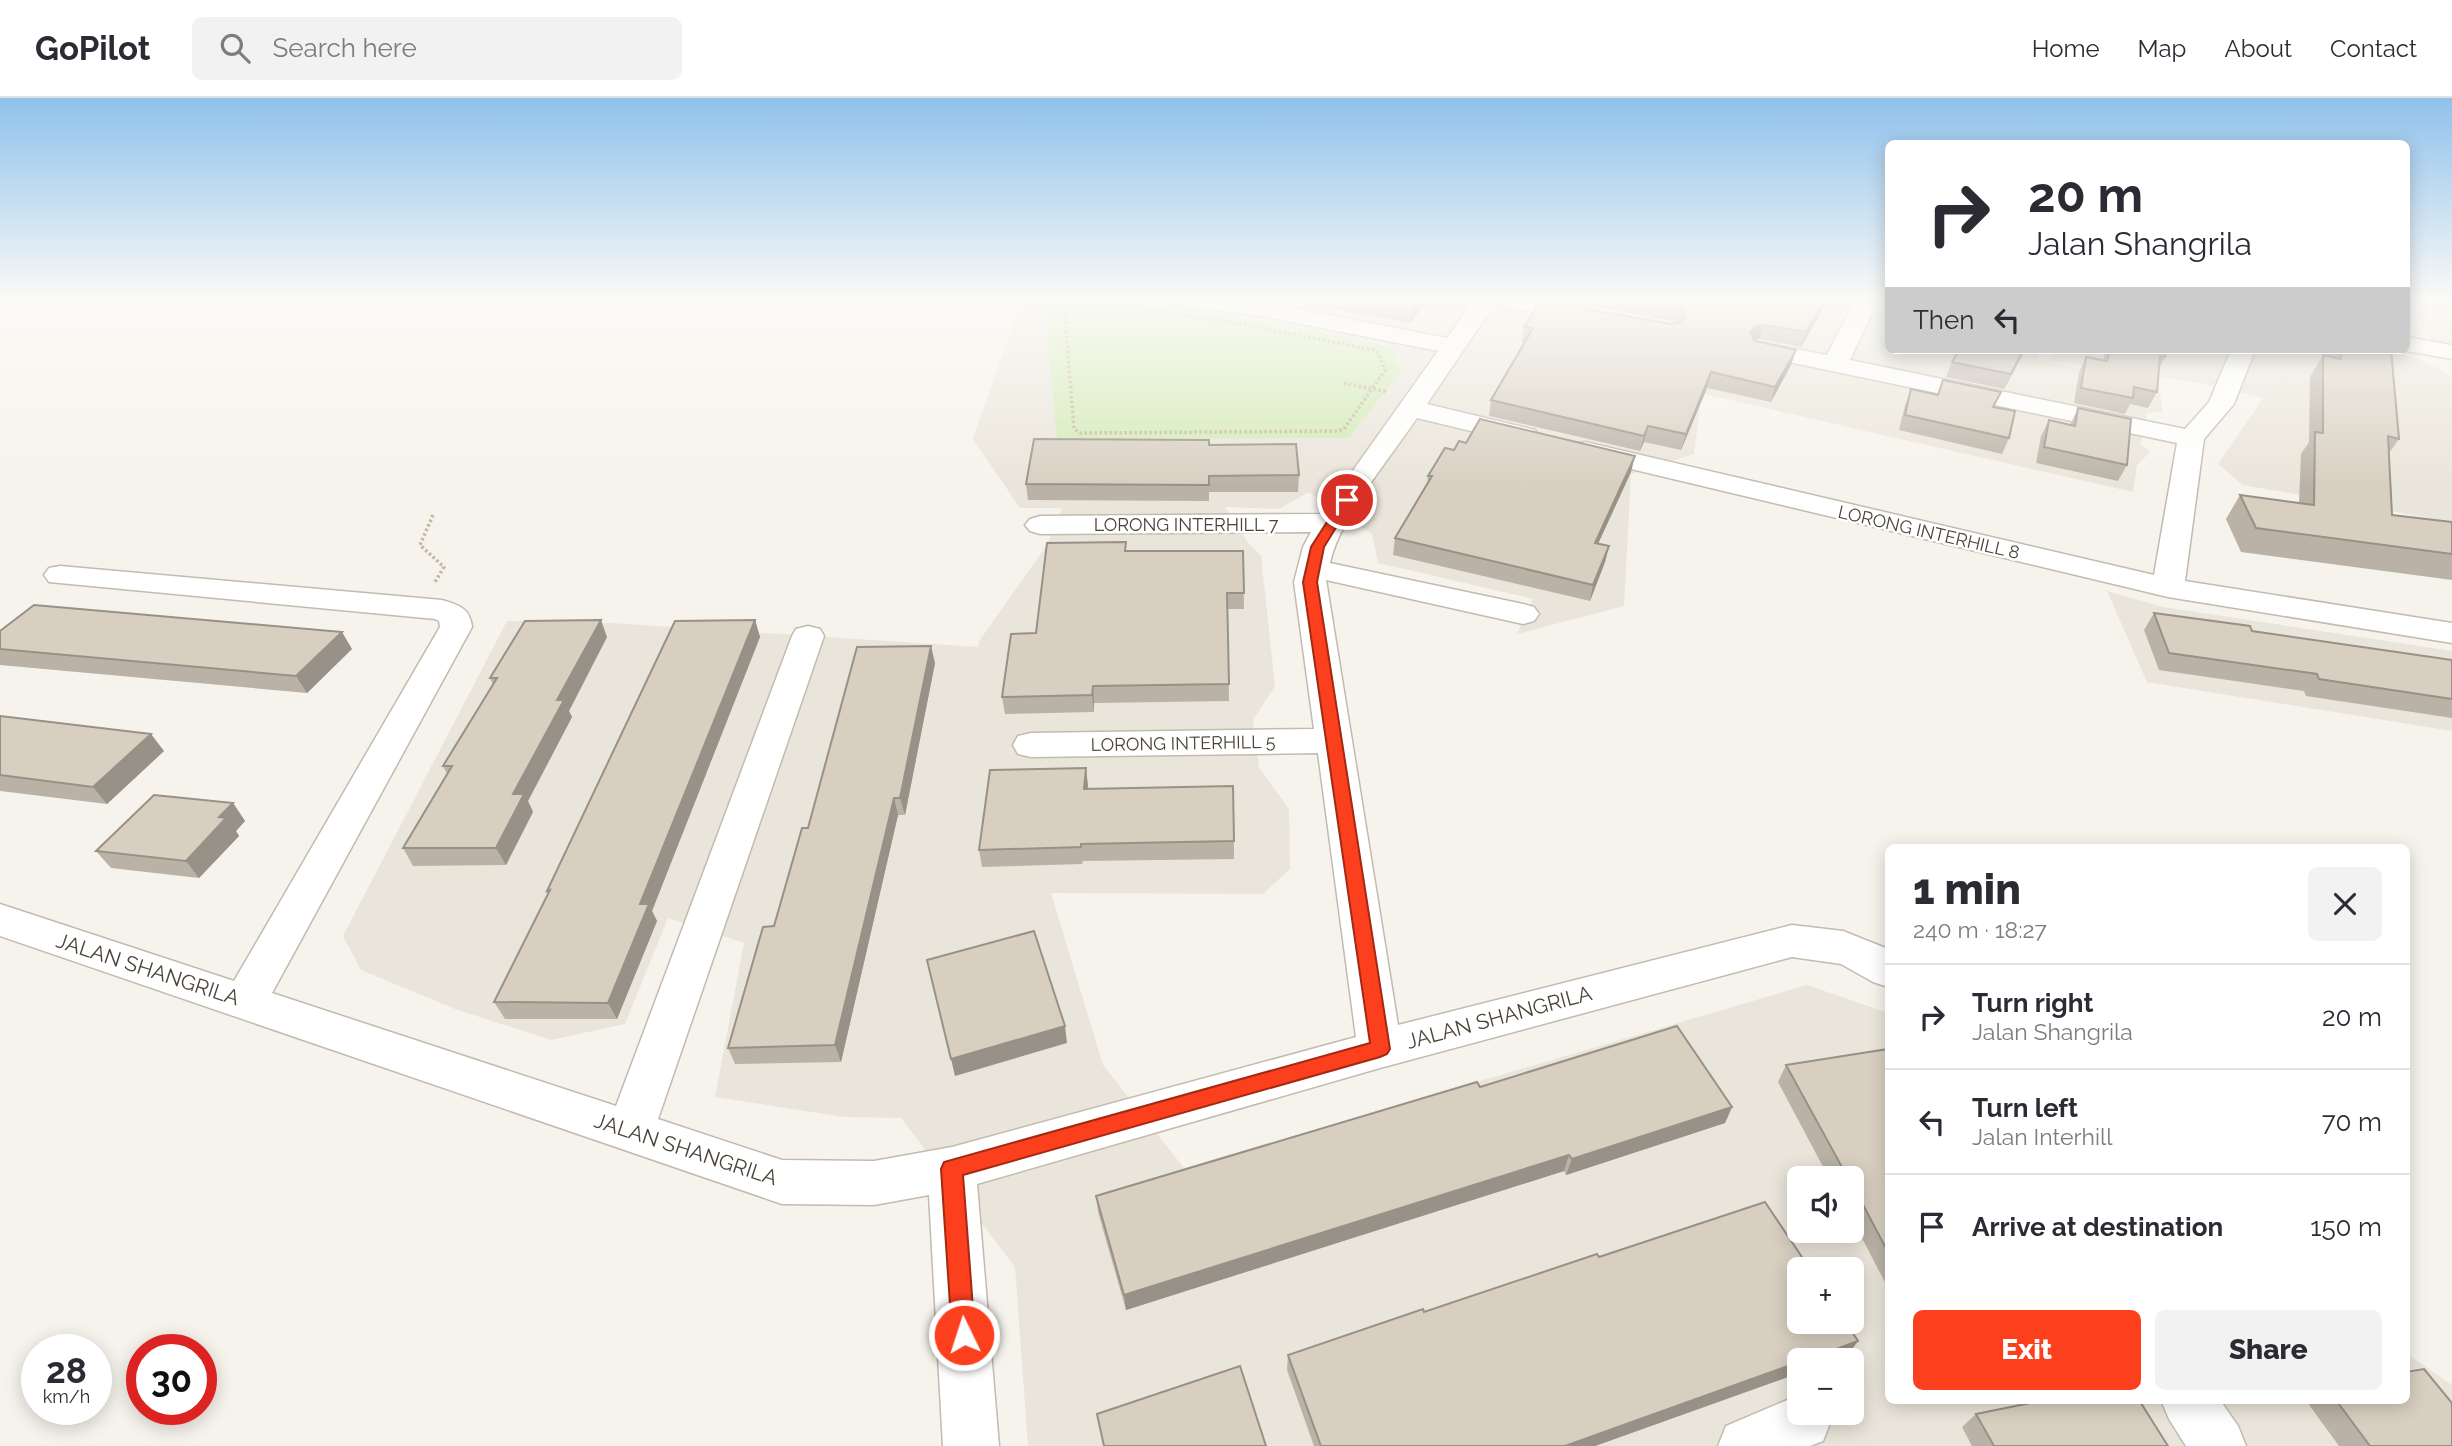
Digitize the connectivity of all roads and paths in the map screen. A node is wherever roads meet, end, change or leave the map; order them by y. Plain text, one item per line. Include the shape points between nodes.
1 (1069, 361) edge
2 (1382, 361) edge
3 (1444, 361) edge
4 (1825, 361) edge
5 (1895, 361) edge
6 (2238, 361) edge
7 (1836, 363) joint
8 (1887, 373) junction
9 (1344, 383) dead end
10 (1372, 389) junction
11 (1414, 403) junction
12 (2191, 438) junction
13 (433, 515) dead end
14 (1331, 523) junction
15 (1040, 525) dead end
16 (1312, 568) junction
17 (60, 575) dead end
18 (2168, 589) junction
19 (420, 608) junction
20 (1522, 614) dead end
21 (2452, 633) edge
22 (808, 636) dead end
23 (1334, 741) junction
24 (1031, 745) dead end
25 (0, 920) edge
26 (1885, 968) edge
27 (245, 1001) junction
28 (1380, 1049) junction
29 (630, 1131) junction
30 (952, 1169) junction
31 (2191, 1404) edge
32 (1794, 1425) edge
33 (971, 1446) edge
34 (1746, 1446) edge
35 (2218, 1446) edge

1 - 10 path via 1076,431 1338,431
2 - 10 path via 1385,370
3 - 11 street
4 - 7 street
5 - 8 street
6 - 12 street via 2221,404
7 - 8 street
8 - 12 street
9 - 10 path
10 - 11 path
11 - 14 street
11 - 18 street, LORONG INTERHILL 8 via 1553,442
12 - 18 street
13 - 19 path via 420,545 444,566
14 - 15 street, LORONG INTERHILL 7
14 - 16 street
16 - 20 street
16 - 23 street via 1310,582
17 - 19 street
18 - 21 street, LORONG INTERHILL 8
19 - 27 street via 456,616 456,627
22 - 29 street
23 - 24 street, LORONG INTERHILL 5
23 - 28 street
25 - 27 street, JALAN SHANGRILA
26 - 28 street, JALAN SHANGRILA via 1871,957 1836,944 1792,941
27 - 29 street, JALAN SHANGRILA
28 - 30 street, JALAN SHANGRILA
29 - 30 street, JALAN SHANGRILA via 782,1182 874,1183
30 - 33 street
31 - 35 street
32 - 34 street

